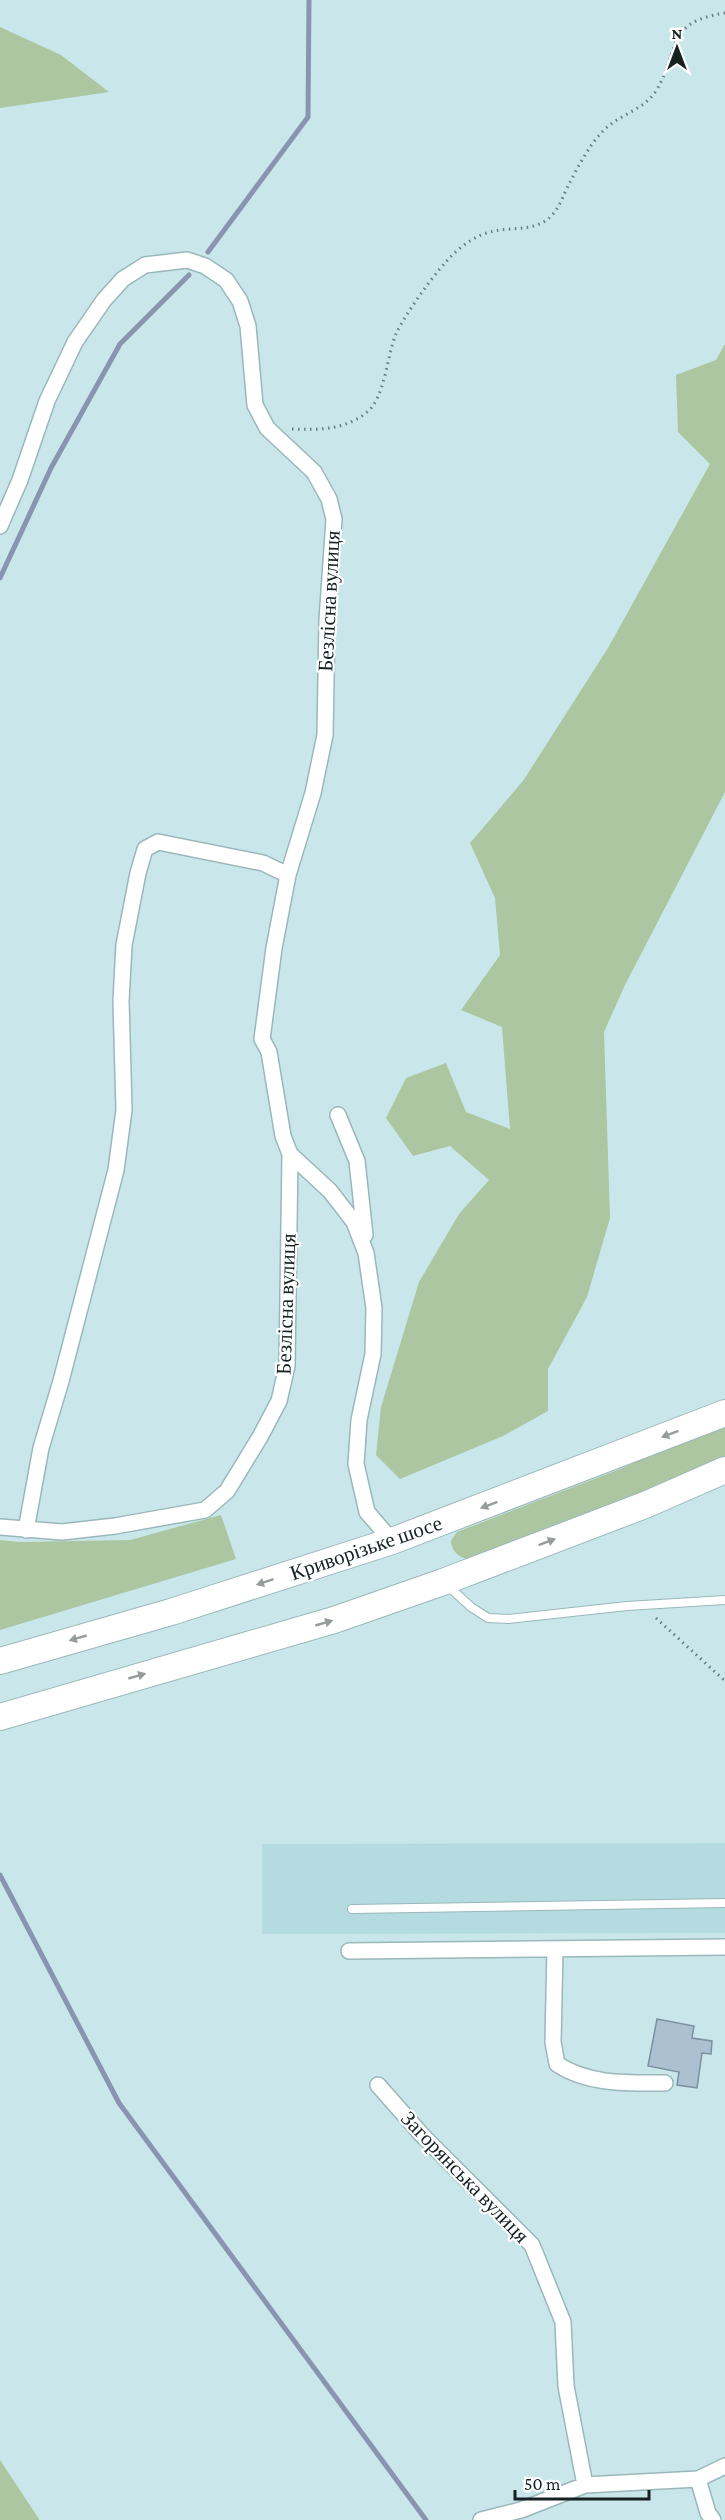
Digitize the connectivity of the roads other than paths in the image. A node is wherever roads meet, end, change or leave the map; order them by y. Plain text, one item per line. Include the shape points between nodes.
1 (0, 526) edge
2 (288, 875) junction
3 (338, 1115) dead end
4 (290, 1154) junction
5 (366, 1252) junction
6 (725, 1413) edge
7 (725, 1470) edge
8 (0, 1527) edge
9 (26, 1530) junction
10 (392, 1541) junction
11 (443, 1582) junction
12 (725, 1600) edge
13 (0, 1661) edge
14 (0, 1716) edge
15 (725, 1903) edge
16 (352, 1909) dead end
17 (725, 1947) edge
18 (555, 1949) junction
19 (349, 1951) dead end
20 (665, 2083) dead end
21 (378, 2085) dead end
22 (725, 2466) edge
23 (698, 2479) junction
24 (585, 2485) junction
25 (481, 2520) edge
26 (713, 2520) edge

1 - 2 street, Безлісна вулиця via 47,401 75,342 110,293 145,265 187,260 226,280 240,301 248,326 255,405 267,428 314,472 329,499 334,519 327,620 326,735
2 - 4 street, Безлісна вулиця via 262,1039 269,1052 283,1137
2 - 9 street via 263,863 158,842 145,849 124,945 124,1110 116,1170 41,1448
3 - 5 street via 357,1161
4 - 5 street, Безлісна вулиця via 330,1191 354,1222
4 - 9 street, Безлісна вулиця via 287,1366 279,1401 227,1491 205,1510 62,1532
5 - 10 street, Безлісна вулиця via 374,1308 373,1354 359,1420 356,1464 367,1512
6 -> 10 highway, Криворізьке шосе
11 -> 7 highway
8 - 9 street, Безлісна вулиця
10 -> 13 highway, Криворізьке шосе via 171,1612
11 - 12 lane via 488,1618
14 -> 11 highway via 334,1620
15 - 16 lane
17 - 18 street
18 - 19 street
18 - 20 street via 553,2042 557,2064 583,2077
21 - 24 street, Загорянська вулиця via 532,2245 563,2322 567,2386
22 - 23 street
23 - 24 street
23 - 26 street
24 - 25 street via 521,2510

